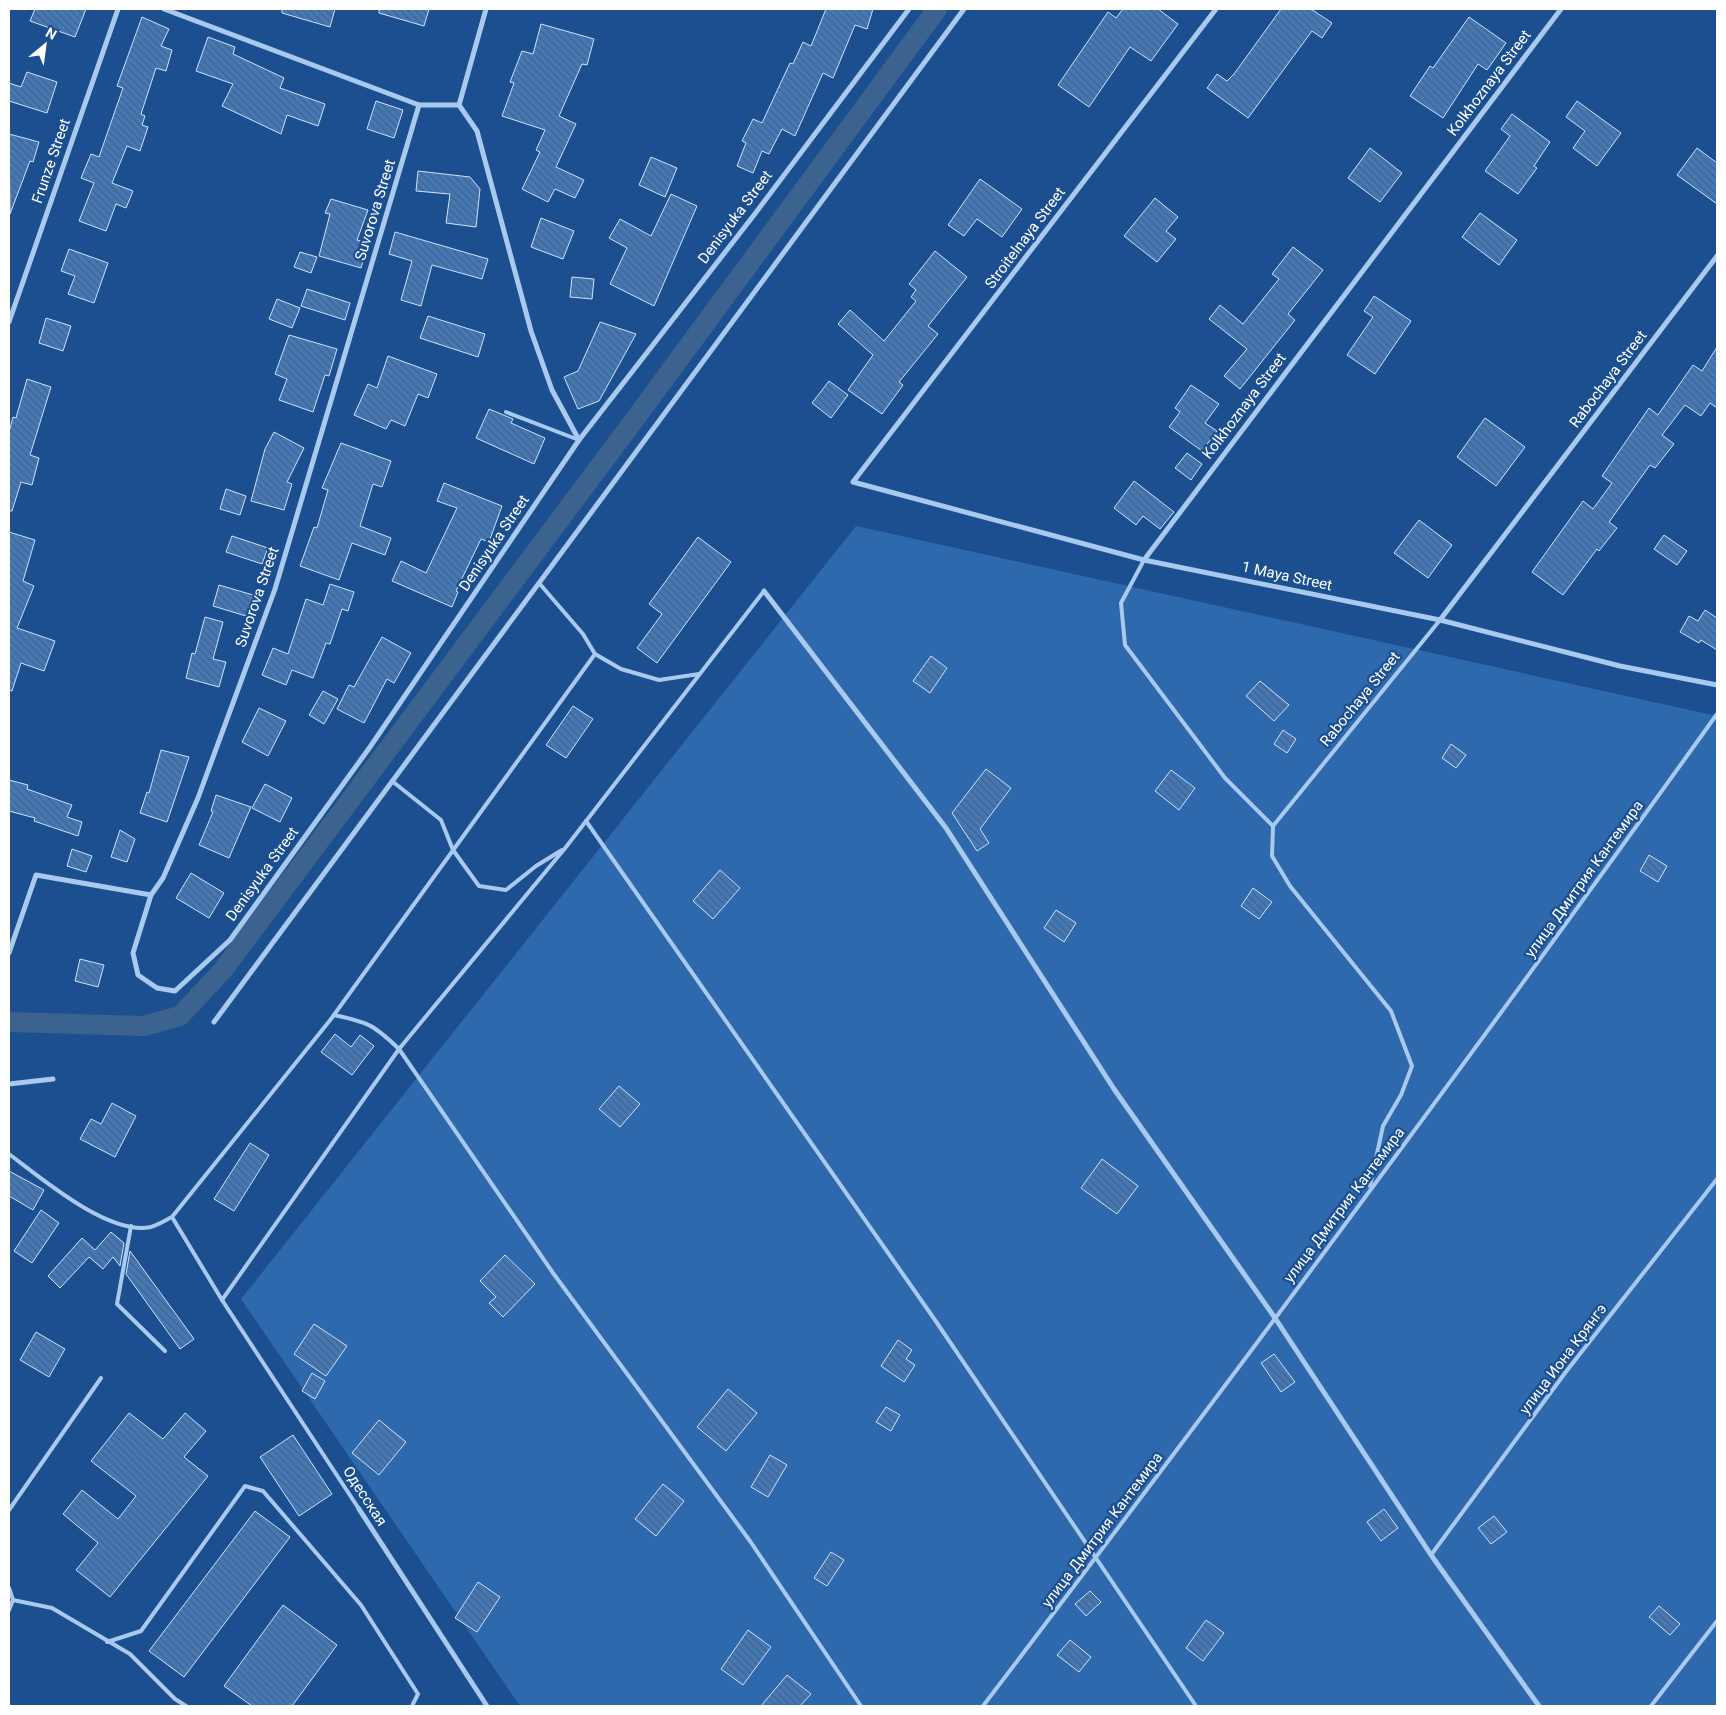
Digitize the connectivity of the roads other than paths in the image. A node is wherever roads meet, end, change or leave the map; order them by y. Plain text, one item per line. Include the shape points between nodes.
1 (118, 9) edge
2 (164, 9) edge
3 (486, 9) edge
4 (909, 9) edge
5 (964, 9) edge
6 (1216, 9) edge
7 (1561, 9) edge
8 (419, 105) junction
9 (459, 105) junction
10 (1717, 256) edge
11 (9, 322) edge
12 (506, 412) dead end
13 (579, 440) junction
14 (853, 482) joint
15 (1144, 560) junction
16 (539, 583) junction
17 (764, 591) joint
18 (1440, 620) junction
19 (594, 654) junction
20 (700, 674) junction
21 (1717, 685) edge
22 (1717, 714) edge
23 (392, 781) junction
24 (586, 821) junction
25 (1272, 826) junction
26 (566, 847) junction
27 (453, 850) junction
28 (150, 896) junction
29 (9, 954) edge
30 (334, 1015) junction
31 (214, 1022) dead end
32 (399, 1049) junction
33 (53, 1079) dead end
34 (9, 1084) edge
35 (9, 1154) edge
36 (1717, 1179) edge
37 (1370, 1189) junction
38 (172, 1217) junction
39 (131, 1226) junction
40 (222, 1300) junction
41 (1275, 1318) junction
42 (165, 1351) dead end
43 (101, 1378) dead end
44 (359, 1509) joint
45 (9, 1510) edge
46 (1431, 1555) junction
47 (1095, 1559) junction
48 (9, 1588) edge
49 (13, 1600) junction
50 (9, 1610) edge
51 (1717, 1621) edge
52 (107, 1642) junction
53 (186, 1706) edge
54 (412, 1706) edge
55 (487, 1706) edge
56 (861, 1706) edge
57 (983, 1706) edge
58 (1196, 1706) edge
59 (1539, 1706) edge
60 (1651, 1706) edge

1 - 11 street, Frunze Street
2 - 8 street
3 - 9 street
4 - 13 street, Denisyuka Street
5 - 16 street
6 - 14 street, Stroitelnaya Street
7 - 15 street, Kolkhoznaya Street
8 - 9 street
8 - 28 street, Suvorova Street via 275,589 198,798 163,878
9 - 13 street via 477,131 531,331 549,382
10 - 18 street, Rabochaya Street
12 - 13 lane
13 - 28 street, Denisyuka Street via 370,747 230,940 175,991 157,988 138,975 133,953
14 - 15 street, 1 Maya Street
15 - 18 street, 1 Maya Street
15 - 25 lane, Kolkhoznaya Street via 1121,603 1125,645 1225,778
16 - 19 lane via 583,634
16 - 23 street
17 - 20 lane
17 - 41 street via 946,828 1114,1089
18 - 21 street, 1 Maya Street via 1620,666
18 - 25 lane, Rabochaya Street
19 - 20 lane via 621,669 659,680
19 - 27 lane
20 - 24 lane
22 - 37 lane, улица Дмитрия Кантемира via 1591,891
23 - 27 lane via 440,820
23 - 31 street
24 - 26 lane
24 - 47 lane via 935,1320
25 - 37 lane via 1272,856 1290,886 1391,1011 1412,1066 1401,1095 1383,1126
26 - 27 lane via 506,890 479,886
26 - 32 lane
27 - 30 lane
28 - 29 street via 36,875
30 - 32 lane via 364,1021 377,1028
30 - 38 lane
32 - 40 lane
32 - 56 lane via 553,1273 750,1541
33 - 34 street
35 - 39 lane via 67,1197 120,1225
36 - 46 lane, улица Иона Крянгэ via 1565,1373
37 - 41 lane, улица Дмитрия Кантемира
38 - 39 lane via 151,1227
38 - 40 lane, Одесская
39 - 42 lane via 117,1304
40 - 44 lane, Одесская
41 - 46 street
41 - 47 lane, улица Дмитрия Кантемира
43 - 45 lane
44 - 55 street, Одесская
46 - 59 street
47 - 57 lane, улица Дмитрия Кантемира
47 - 58 lane
48 - 49 lane
49 - 50 lane
49 - 52 lane via 52,1608
51 - 60 lane
52 - 53 lane via 130,1654
52 - 54 lane via 141,1631 245,1486 263,1491 361,1606 418,1694

